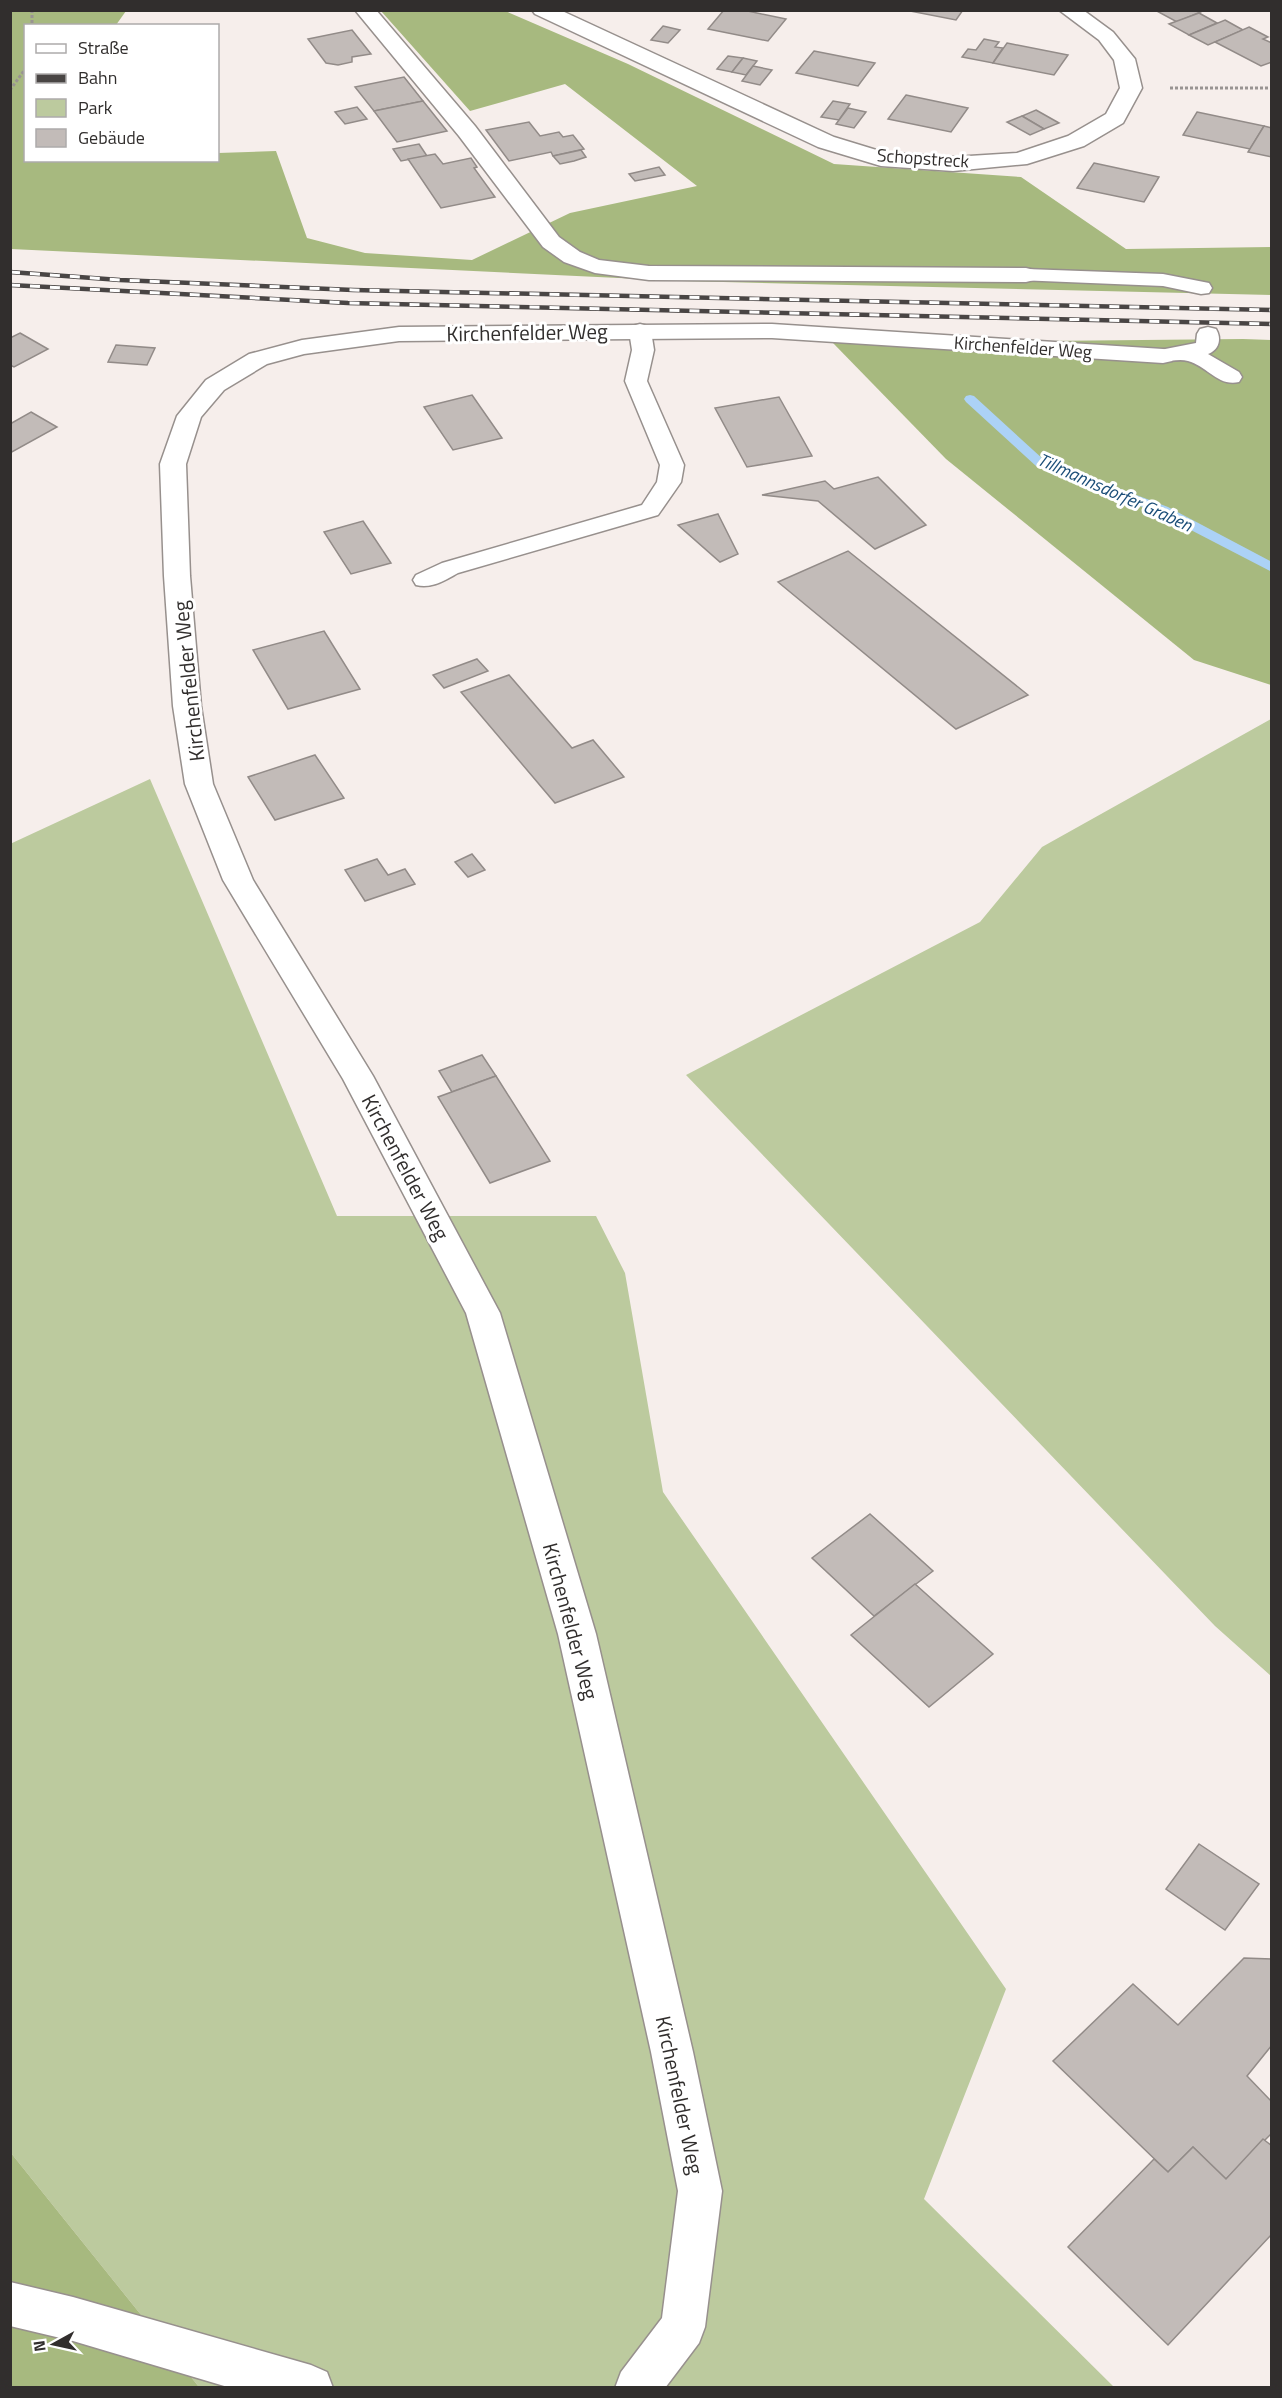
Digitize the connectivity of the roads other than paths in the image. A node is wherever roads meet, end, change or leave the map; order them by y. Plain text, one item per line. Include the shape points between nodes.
1 (364, 10) edge
2 (542, 10) edge
3 (1069, 10) edge
4 (1026, 275) joint
5 (1201, 288) dead end
6 (640, 331) junction
7 (1208, 334) dead end
8 (1191, 353) junction
9 (1163, 356) joint
10 (1231, 377) dead end
11 (425, 580) dead end
12 (10, 2304) edge
13 (312, 2388) edge
14 (637, 2388) edge

1 - 4 street via 467,131 552,242 595,266 649,273 871,267
2 - 3 street, Schopstreck via 826,142 881,159 953,164 1019,159 1076,141 1115,118 1131,88 1124,59 1106,36
4 - 5 lane via 1163,280
6 - 9 street, Kirchenfelder Weg via 772,331
6 - 11 lane via 643,350 636,381 672,465 669,482 650,510 450,568
6 - 14 street, Kirchenfelder Weg via 399,334 302,347 258,359 215,385 189,416 173,464 186,706 199,784 238,880 357,1076 483,1313 577,1634 700,2191 683,2327
7 - 8 lane via 1207,347
8 - 9 lane, Kirchenfelder Weg
8 - 10 lane
12 - 13 street

